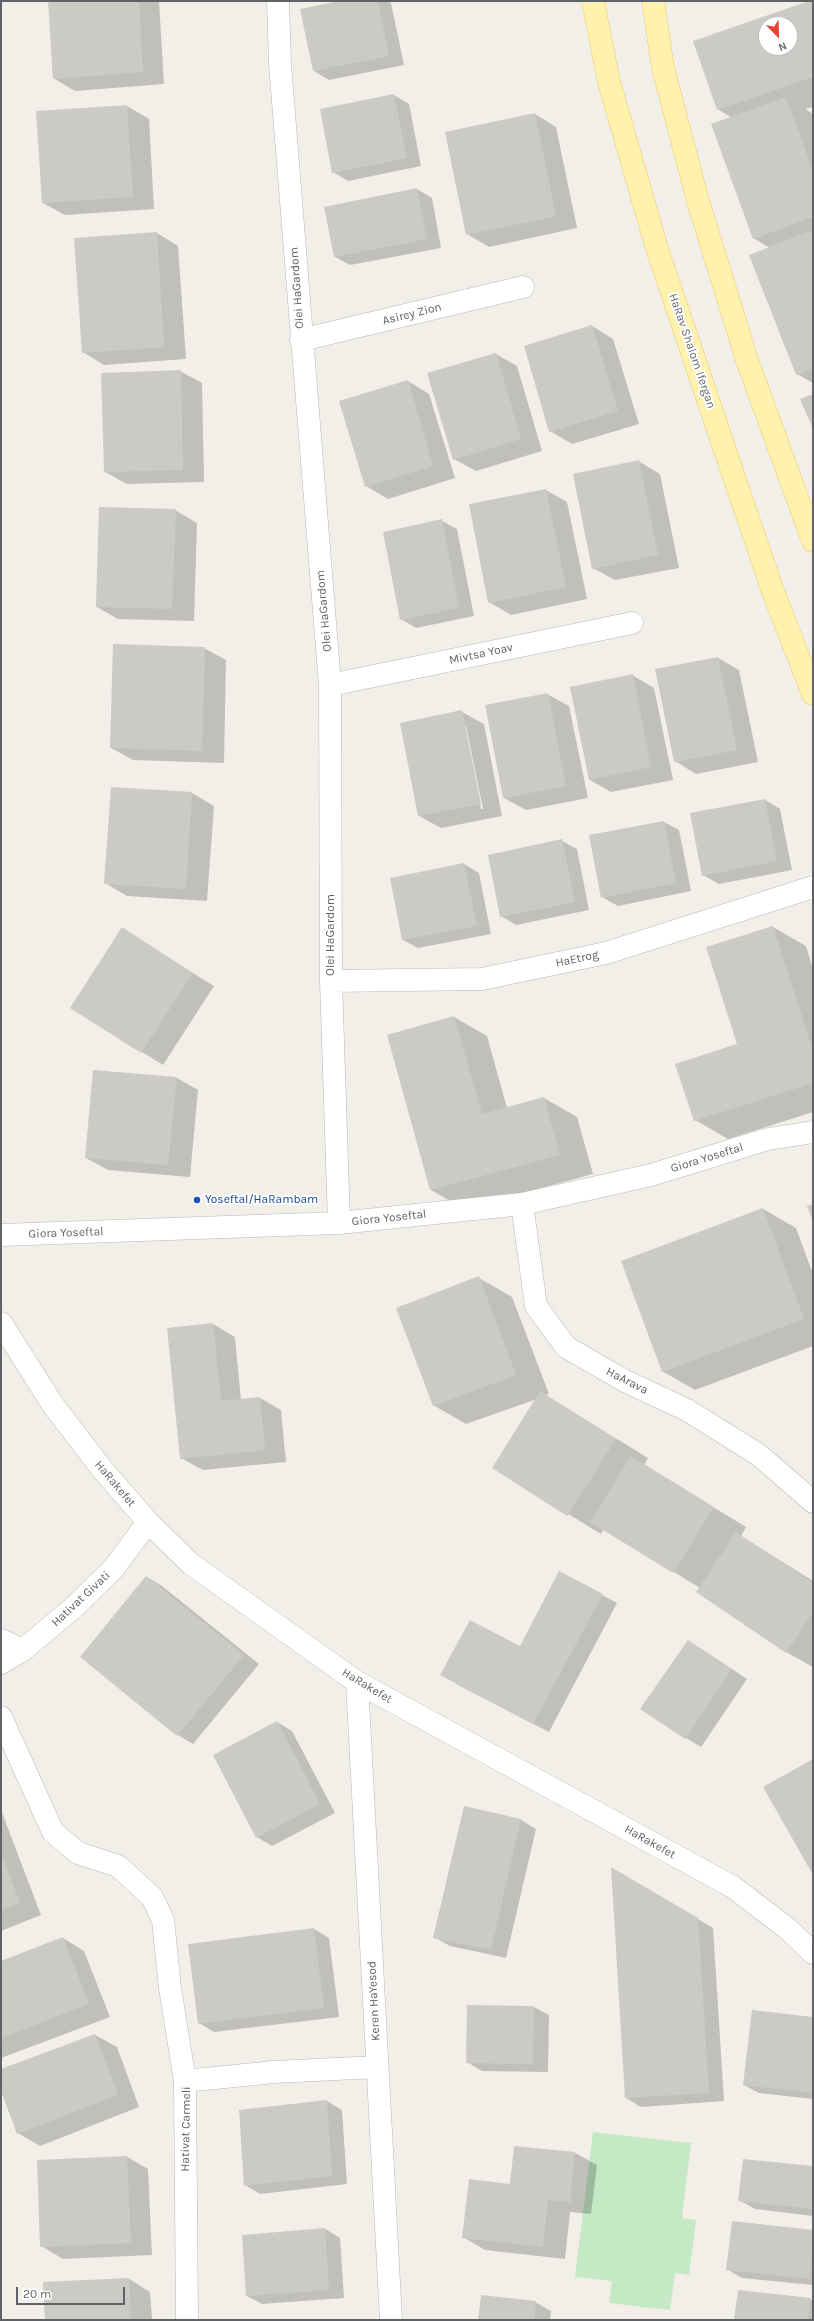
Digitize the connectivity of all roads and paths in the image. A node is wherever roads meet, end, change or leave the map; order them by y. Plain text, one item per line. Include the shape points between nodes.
1 (278, 1) edge
2 (593, 1) edge
3 (653, 1) edge
4 (523, 287) dead end
5 (301, 340) junction
6 (813, 541) edge
7 (632, 623) dead end
8 (330, 685) junction
9 (813, 694) edge
10 (813, 887) edge
11 (331, 981) junction
12 (813, 1116) edge
13 (813, 1132) edge
14 (768, 1139) junction
15 (522, 1204) junction
16 (339, 1223) junction
17 (1, 1235) edge
18 (1, 1323) edge
19 (813, 1502) edge
20 (148, 1522) junction
21 (1, 1640) edge
22 (23, 1650) junction
23 (1, 1663) edge
24 (357, 1682) junction
25 (1, 1717) edge
26 (813, 1953) edge
27 (377, 2067) junction
28 (185, 2081) junction
29 (187, 2320) edge
30 (391, 2320) edge

1 - 5 street, Olei HaGardom via 280,64
2 - 9 main road, HaRav Shalom Ifergan via 609,82 658,252 772,589
3 - 6 main road via 663,68 698,201 747,360
4 - 5 street, Asirey Zion
5 - 8 street, Olei HaGardom
7 - 8 street, Mivtsa Yoav
8 - 11 street, Olei HaGardom
10 - 11 street, HaEtrog via 606,953 482,979
11 - 16 street, Olei HaGardom
12 - 14 street, Giora Yoseftal
13 - 14 street, Giora Yoseftal
14 - 15 street, Giora Yoseftal via 652,1174
15 - 16 street, Giora Yoseftal
15 - 19 street, HaArava via 536,1306 566,1346 625,1381 694,1414 759,1455
16 - 17 street, Giora Yoseftal
18 - 20 street, HaRakefet via 53,1405 102,1469
20 - 22 street, Hativat Givati via 113,1569 73,1608
20 - 24 street, HaRakefet via 191,1564
21 - 22 street
22 - 23 street, Hativat Givati
24 - 26 street, HaRakefet via 733,1887 788,1929
24 - 27 street, Keren HaYesod
25 - 28 street via 53,1832 78,1853 118,1866 152,1897 163,1920 170,1988
27 - 28 street, Hativat Carmeli via 274,2072
27 - 30 street, Keren HaYesod
28 - 29 street, Hativat Carmeli

